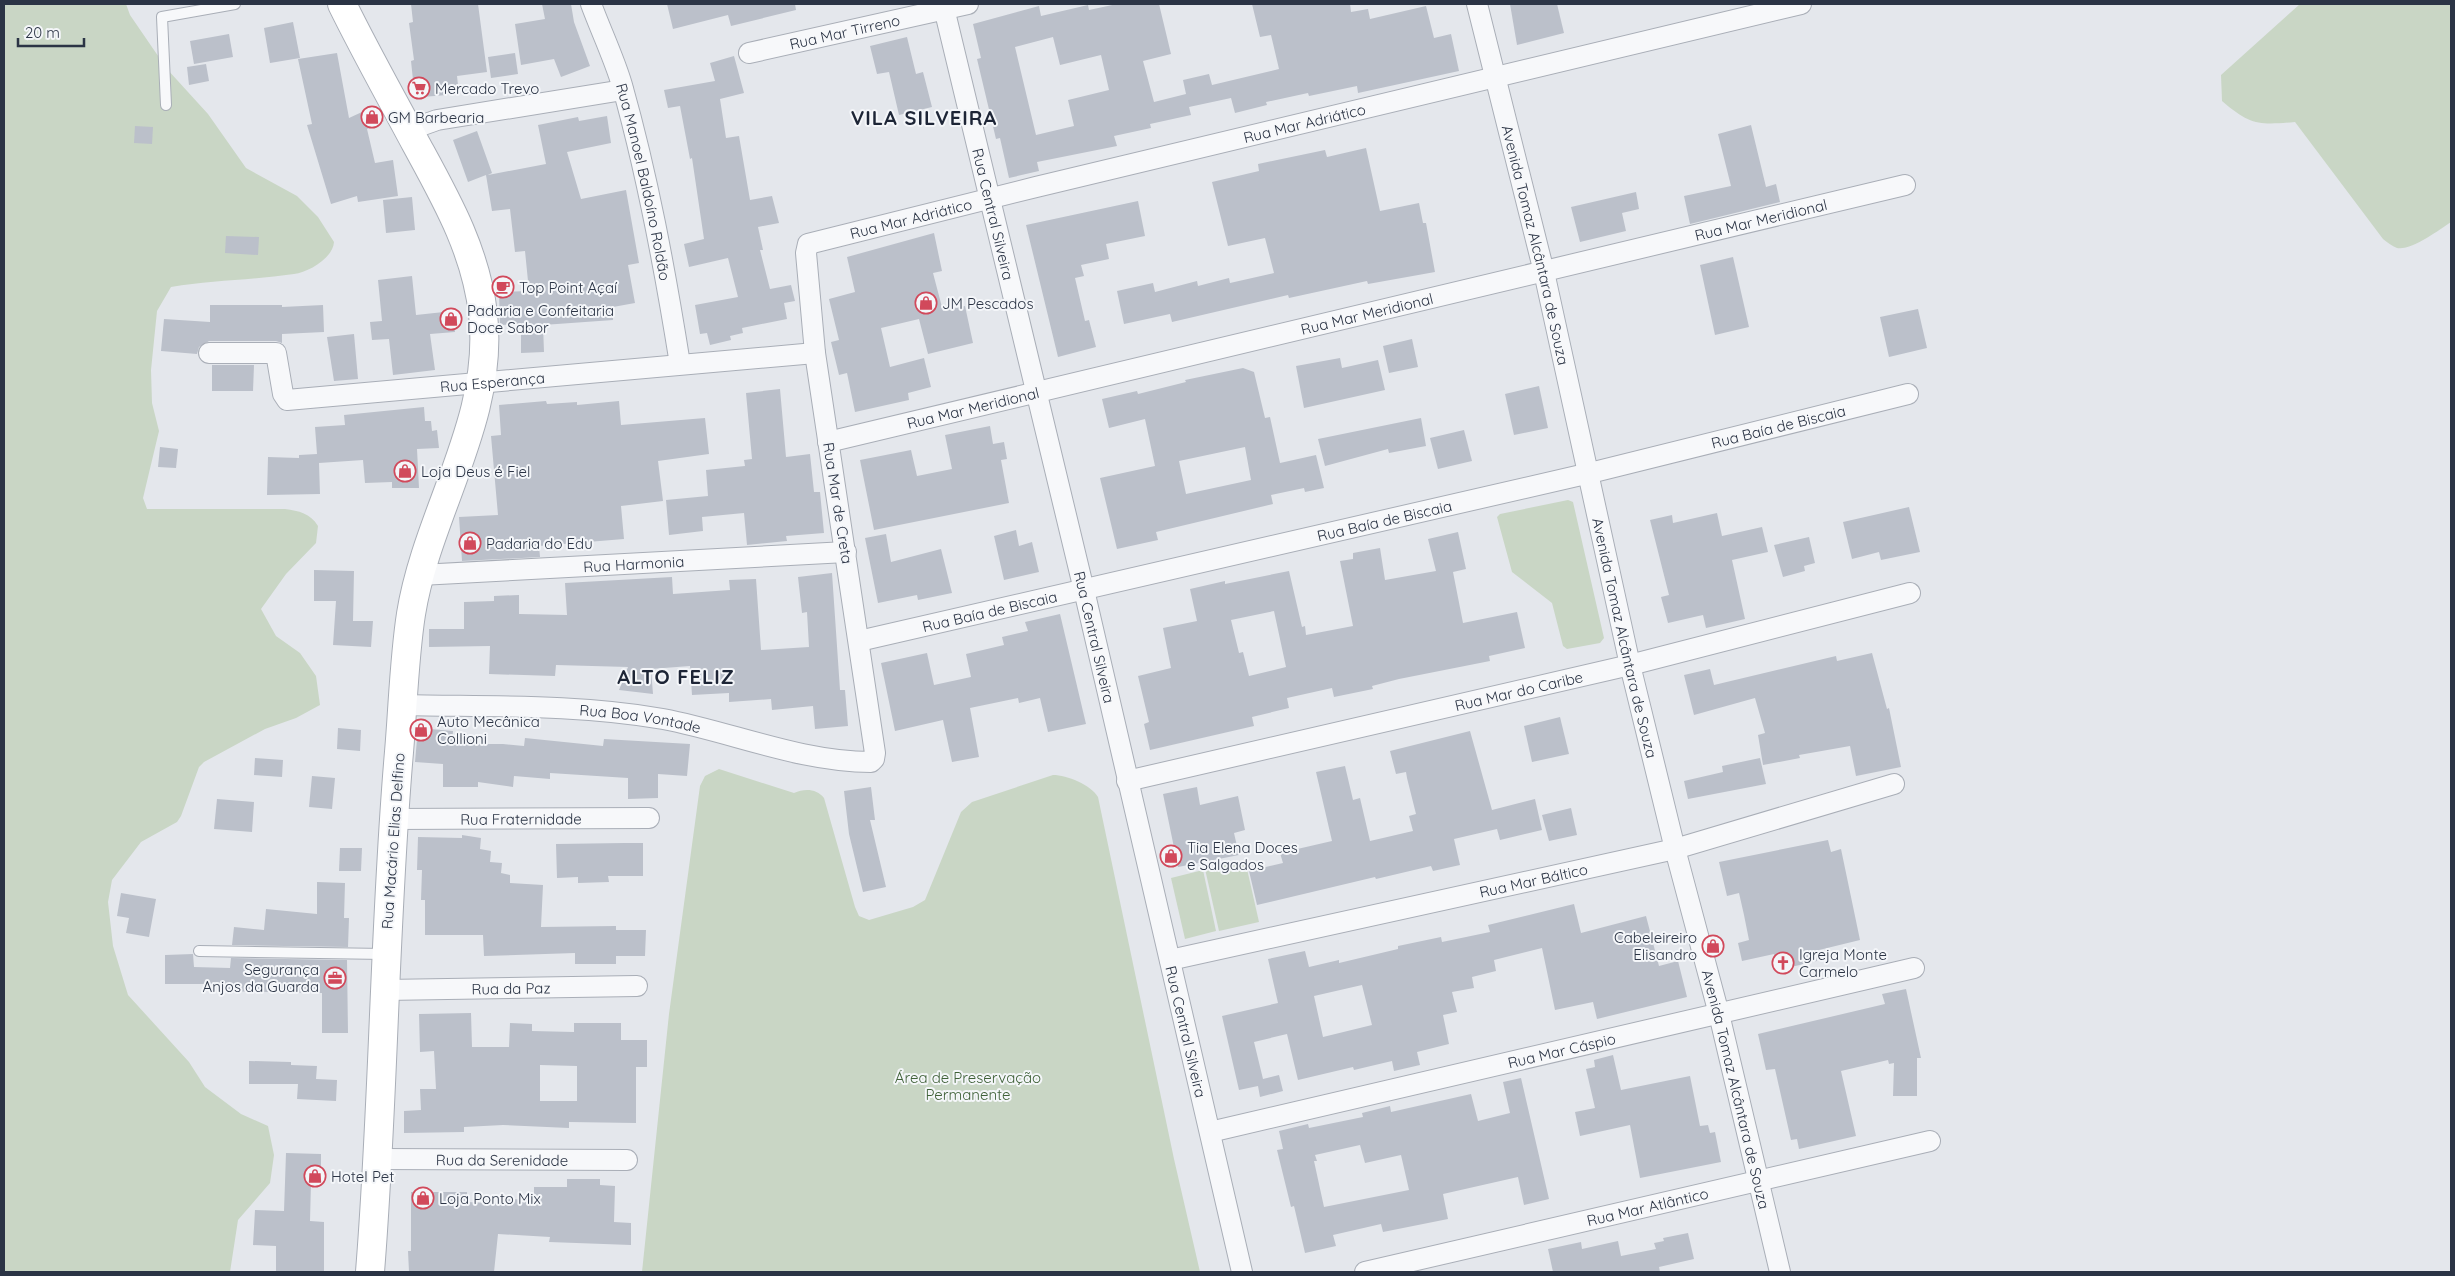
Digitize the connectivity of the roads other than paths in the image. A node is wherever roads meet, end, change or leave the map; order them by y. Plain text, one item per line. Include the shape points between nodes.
1 (235, 4) edge
2 (342, 4) edge
3 (591, 4) edge
4 (968, 4) edge
5 (1477, 4) edge
6 (1801, 4) edge
7 (944, 7) edge
8 (749, 53) dead end
9 (1495, 77) junction
10 (623, 90) junction
11 (166, 105) dead end
12 (409, 130) junction
13 (1905, 185) dead end
14 (989, 199) junction
15 (808, 244) joint
16 (1544, 272) junction
17 (209, 353) dead end
18 (815, 353) junction
19 (680, 364) junction
20 (480, 384) junction
21 (1035, 393) junction
22 (1908, 394) dead end
23 (828, 442) junction
24 (1590, 473) junction
25 (846, 552) junction
26 (420, 575) junction
27 (1084, 590) junction
28 (1910, 593) dead end
29 (859, 641) junction
30 (1630, 665) junction
31 (403, 705) junction
32 (873, 761) joint
33 (1127, 781) junction
34 (1894, 784) dead end
35 (649, 818) dead end
36 (392, 819) junction
37 (1675, 849) junction
38 (199, 951) dead end
39 (385, 954) junction
40 (1170, 960) junction
41 (1914, 968) dead end
42 (637, 986) dead end
43 (385, 990) junction
44 (1720, 1014) junction
45 (1210, 1132) junction
46 (1930, 1141) dead end
47 (377, 1159) junction
48 (627, 1160) dead end
49 (1759, 1180) junction
50 (370, 1272) edge
51 (1242, 1272) edge
52 (1365, 1272) edge
53 (1780, 1272) edge

1 - 11 lane via 162,17
2 - 12 main road, Rua Macário Elias Delfino
3 - 10 street, Rua Manoel Baldoíno Roldão
4 - 7 street, Rua Mar Tirreno
5 - 9 street, Avenida Tomaz Alcântara de Souza
6 - 9 street, Rua Mar Adriático
7 - 8 street, Rua Mar Tirreno
7 - 14 street, Rua Central Silveira
9 - 14 street, Rua Mar Adriático
9 - 16 street, Avenida Tomaz Alcântara de Souza
10 - 12 street via 437,120
10 - 19 street, Rua Manoel Baldoíno Roldão via 650,200
12 - 20 main road, Rua Macário Elias Delfino via 453,212 468,248 483,316 485,349
13 - 16 street, Rua Mar Meridional
14 - 15 street, Rua Mar Adriático
14 - 21 street, Rua Central Silveira
15 - 18 street, Rua Mar de Creta via 806,253
16 - 21 street, Rua Mar Meridional
16 - 24 street, Avenida Tomaz Alcântara de Souza
17 - 20 street, Rua Esperança via 276,353 282,394 287,400
18 - 19 street, Rua Esperança
18 - 23 street, Rua Mar de Creta
19 - 20 street, Rua Esperança
20 - 26 main road, Rua Macário Elias Delfino via 459,464
21 - 23 street, Rua Mar Meridional
21 - 27 street, Rua Central Silveira
22 - 24 street, Rua Baía de Biscaia
23 - 25 street, Rua Mar de Creta
24 - 27 street, Rua Baía de Biscaia
24 - 30 street, Avenida Tomaz Alcântara de Souza
25 - 26 street, Rua Harmonia
25 - 29 street, Rua Mar de Creta
26 - 31 main road, Rua Macário Elias Delfino via 411,612
27 - 29 street, Rua Baía de Biscaia
27 - 33 street, Rua Central Silveira
28 - 30 street, Rua Mar do Caribe
29 - 32 street, Rua Mar de Creta via 875,753
30 - 33 street, Rua Mar do Caribe
30 - 37 street, Avenida Tomaz Alcântara de Souza
31 - 32 street, Rua Boa Vontade via 584,710 637,716 708,729 804,754
31 - 36 main road, Rua Macário Elias Delfino
33 - 40 street, Rua Central Silveira
34 - 37 street, Rua Mar Báltico
35 - 36 street, Rua Fraternidade
36 - 39 main road, Rua Macário Elias Delfino
37 - 40 street, Rua Mar Báltico
37 - 44 street, Avenida Tomaz Alcântara de Souza
38 - 39 lane
39 - 43 main road, Rua Macário Elias Delfino
40 - 45 street, Rua Central Silveira
41 - 44 street, Rua Mar Cáspio
42 - 43 street, Rua da Paz
43 - 47 main road, Rua Macário Elias Delfino
44 - 45 street, Rua Mar Cáspio
44 - 49 street, Avenida Tomaz Alcântara de Souza
45 - 51 street, Rua Central Silveira
46 - 49 street, Rua Mar Atlântico
47 - 48 street, Rua da Serenidade
47 - 50 main road, Rua Macário Elias Delfino
49 - 52 street, Rua Mar Atlântico
49 - 53 street, Avenida Tomaz Alcântara de Souza

